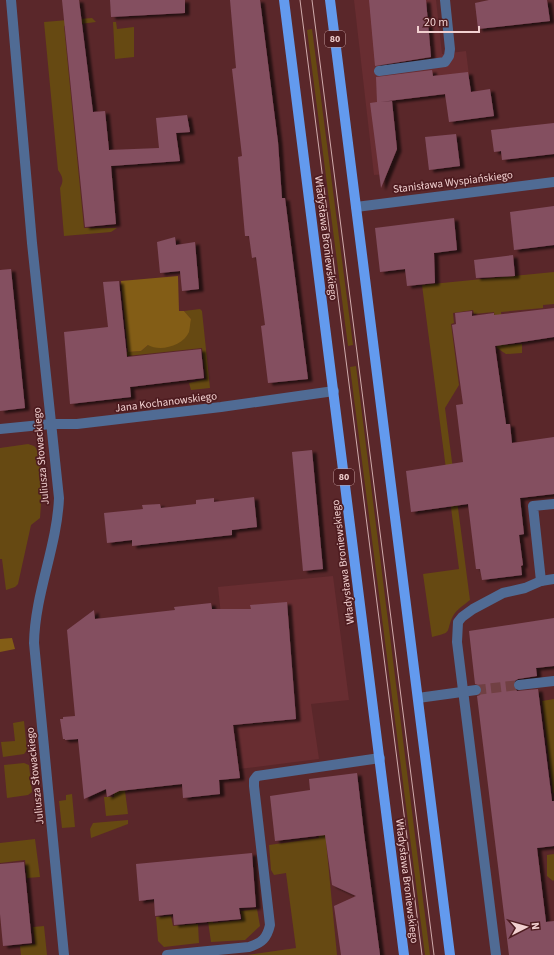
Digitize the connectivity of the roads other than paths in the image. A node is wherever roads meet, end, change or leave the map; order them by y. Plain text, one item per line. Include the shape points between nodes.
1 (10, 0) edge
2 (284, 0) edge
3 (330, 0) edge
4 (445, 0) edge
5 (379, 71) dead end
6 (554, 182) edge
7 (356, 207) junction
8 (334, 391) junction
9 (51, 424) junction
10 (0, 429) edge
11 (554, 504) edge
12 (554, 579) edge
13 (541, 581) junction
14 (554, 681) edge
15 (519, 685) tunnel mouth
16 (476, 690) tunnel mouth
17 (463, 693) junction
18 (418, 698) junction
19 (380, 758) junction
20 (227, 952) edge
21 (64, 955) edge
22 (167, 955) edge
23 (404, 955) edge
24 (450, 955) edge
25 (496, 955) edge

1 - 9 street, Juliusza Słowackiego
2 - 8 main road, Władysława Broniewskiego / 80
3 - 7 main road, 80
4 - 5 street via 450,49 445,62
6 - 7 street, Stanisława Wyspiańskiego
7 - 18 main road, 80
8 - 9 street, Jana Kochanowskiego via 76,424
8 - 19 main road, Władysława Broniewskiego / 80
9 - 10 street, Jana Kochanowskiego
9 - 21 street, Juliusza Słowackiego via 58,517 38,598 34,643
11 - 13 street via 533,506
12 - 13 street
13 - 17 street via 529,587 503,592 473,609 460,620 456,638
14 - 15 street
16 - 17 street
17 - 18 street
17 - 25 street
18 - 24 main road, 80
19 - 20 street via 261,775 254,780 270,925 265,938 259,944
19 - 23 main road, Władysława Broniewskiego / 80
20 - 22 street

